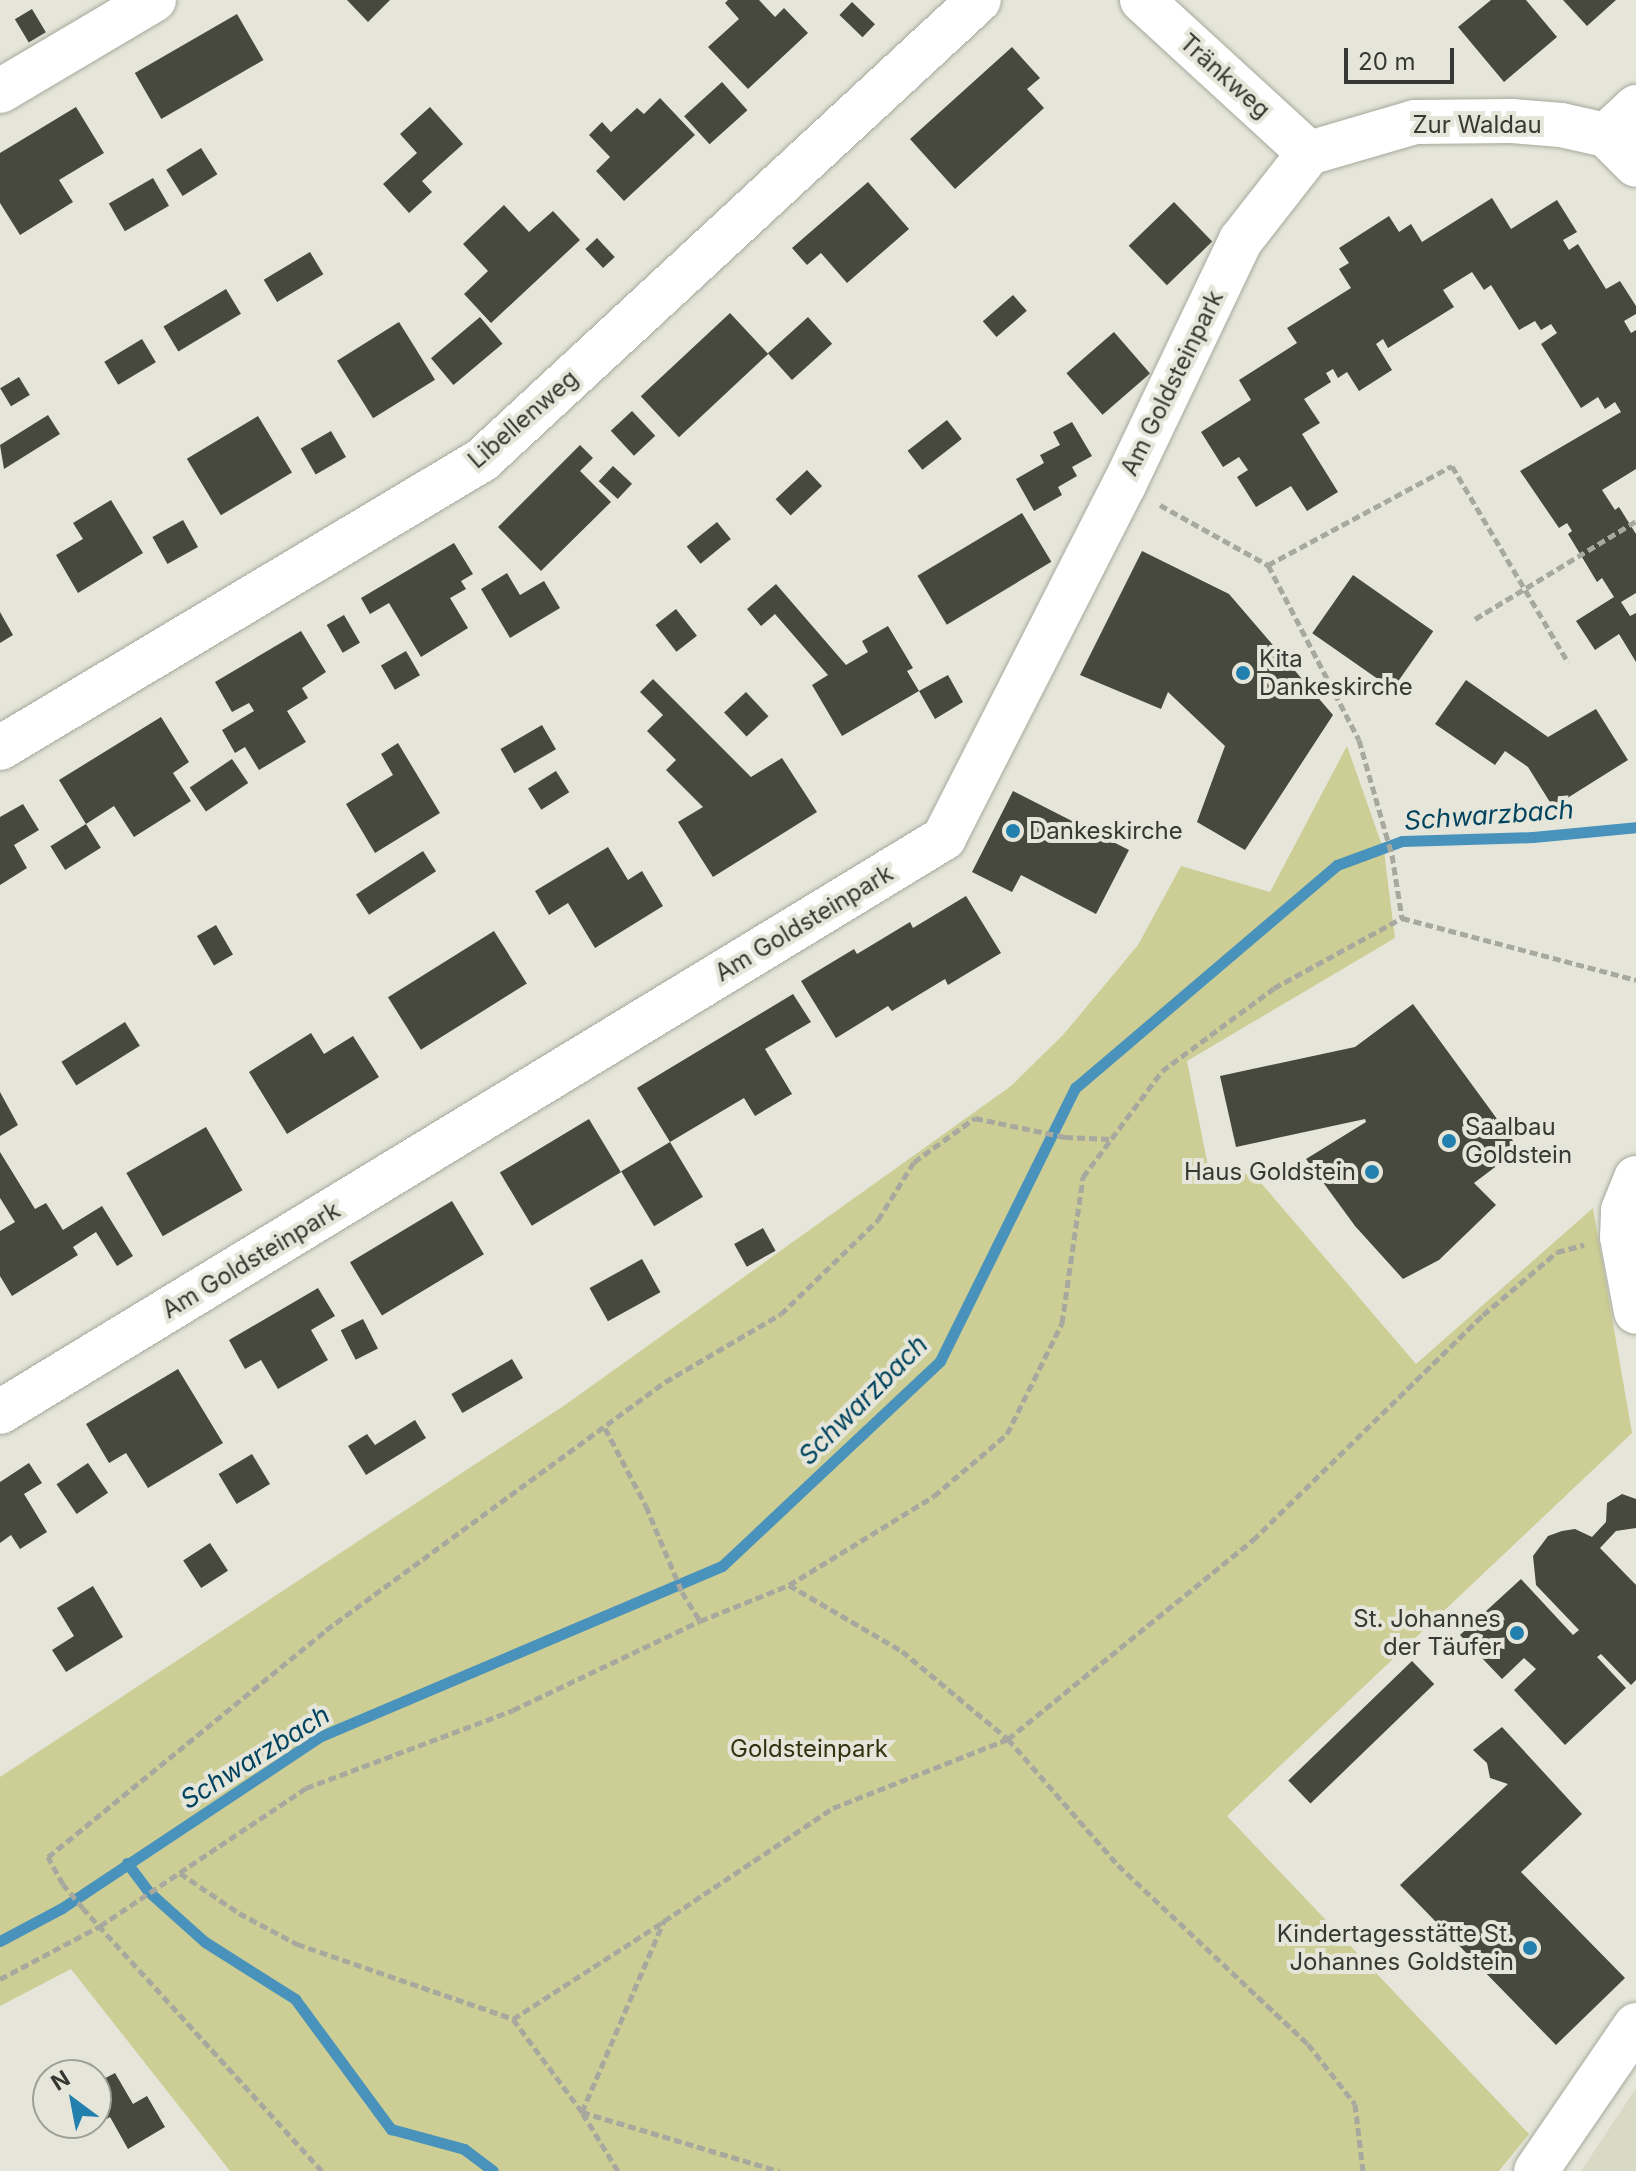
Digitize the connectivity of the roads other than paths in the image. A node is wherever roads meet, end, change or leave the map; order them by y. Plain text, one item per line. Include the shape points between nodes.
1 (154, 0) edge
2 (979, 0) edge
3 (1142, 0) edge
4 (0, 91) edge
5 (1626, 136) edge
6 (1309, 153) junction
7 (0, 748) edge
8 (1636, 1178) edge
9 (1636, 1312) edge
10 (0, 1412) edge
11 (1636, 2025) edge
12 (1536, 2171) edge

1 - 4 street
2 - 7 street, Libellenweg via 482,460
3 - 6 street, Tränkweg
5 - 6 street, Zur Waldau via 1512,121 1415,122
6 - 10 street, Am Goldsteinpark via 1241,240 1124,485 944,838
8 - 9 street via 1623,1211 1622,1237
11 - 12 street

